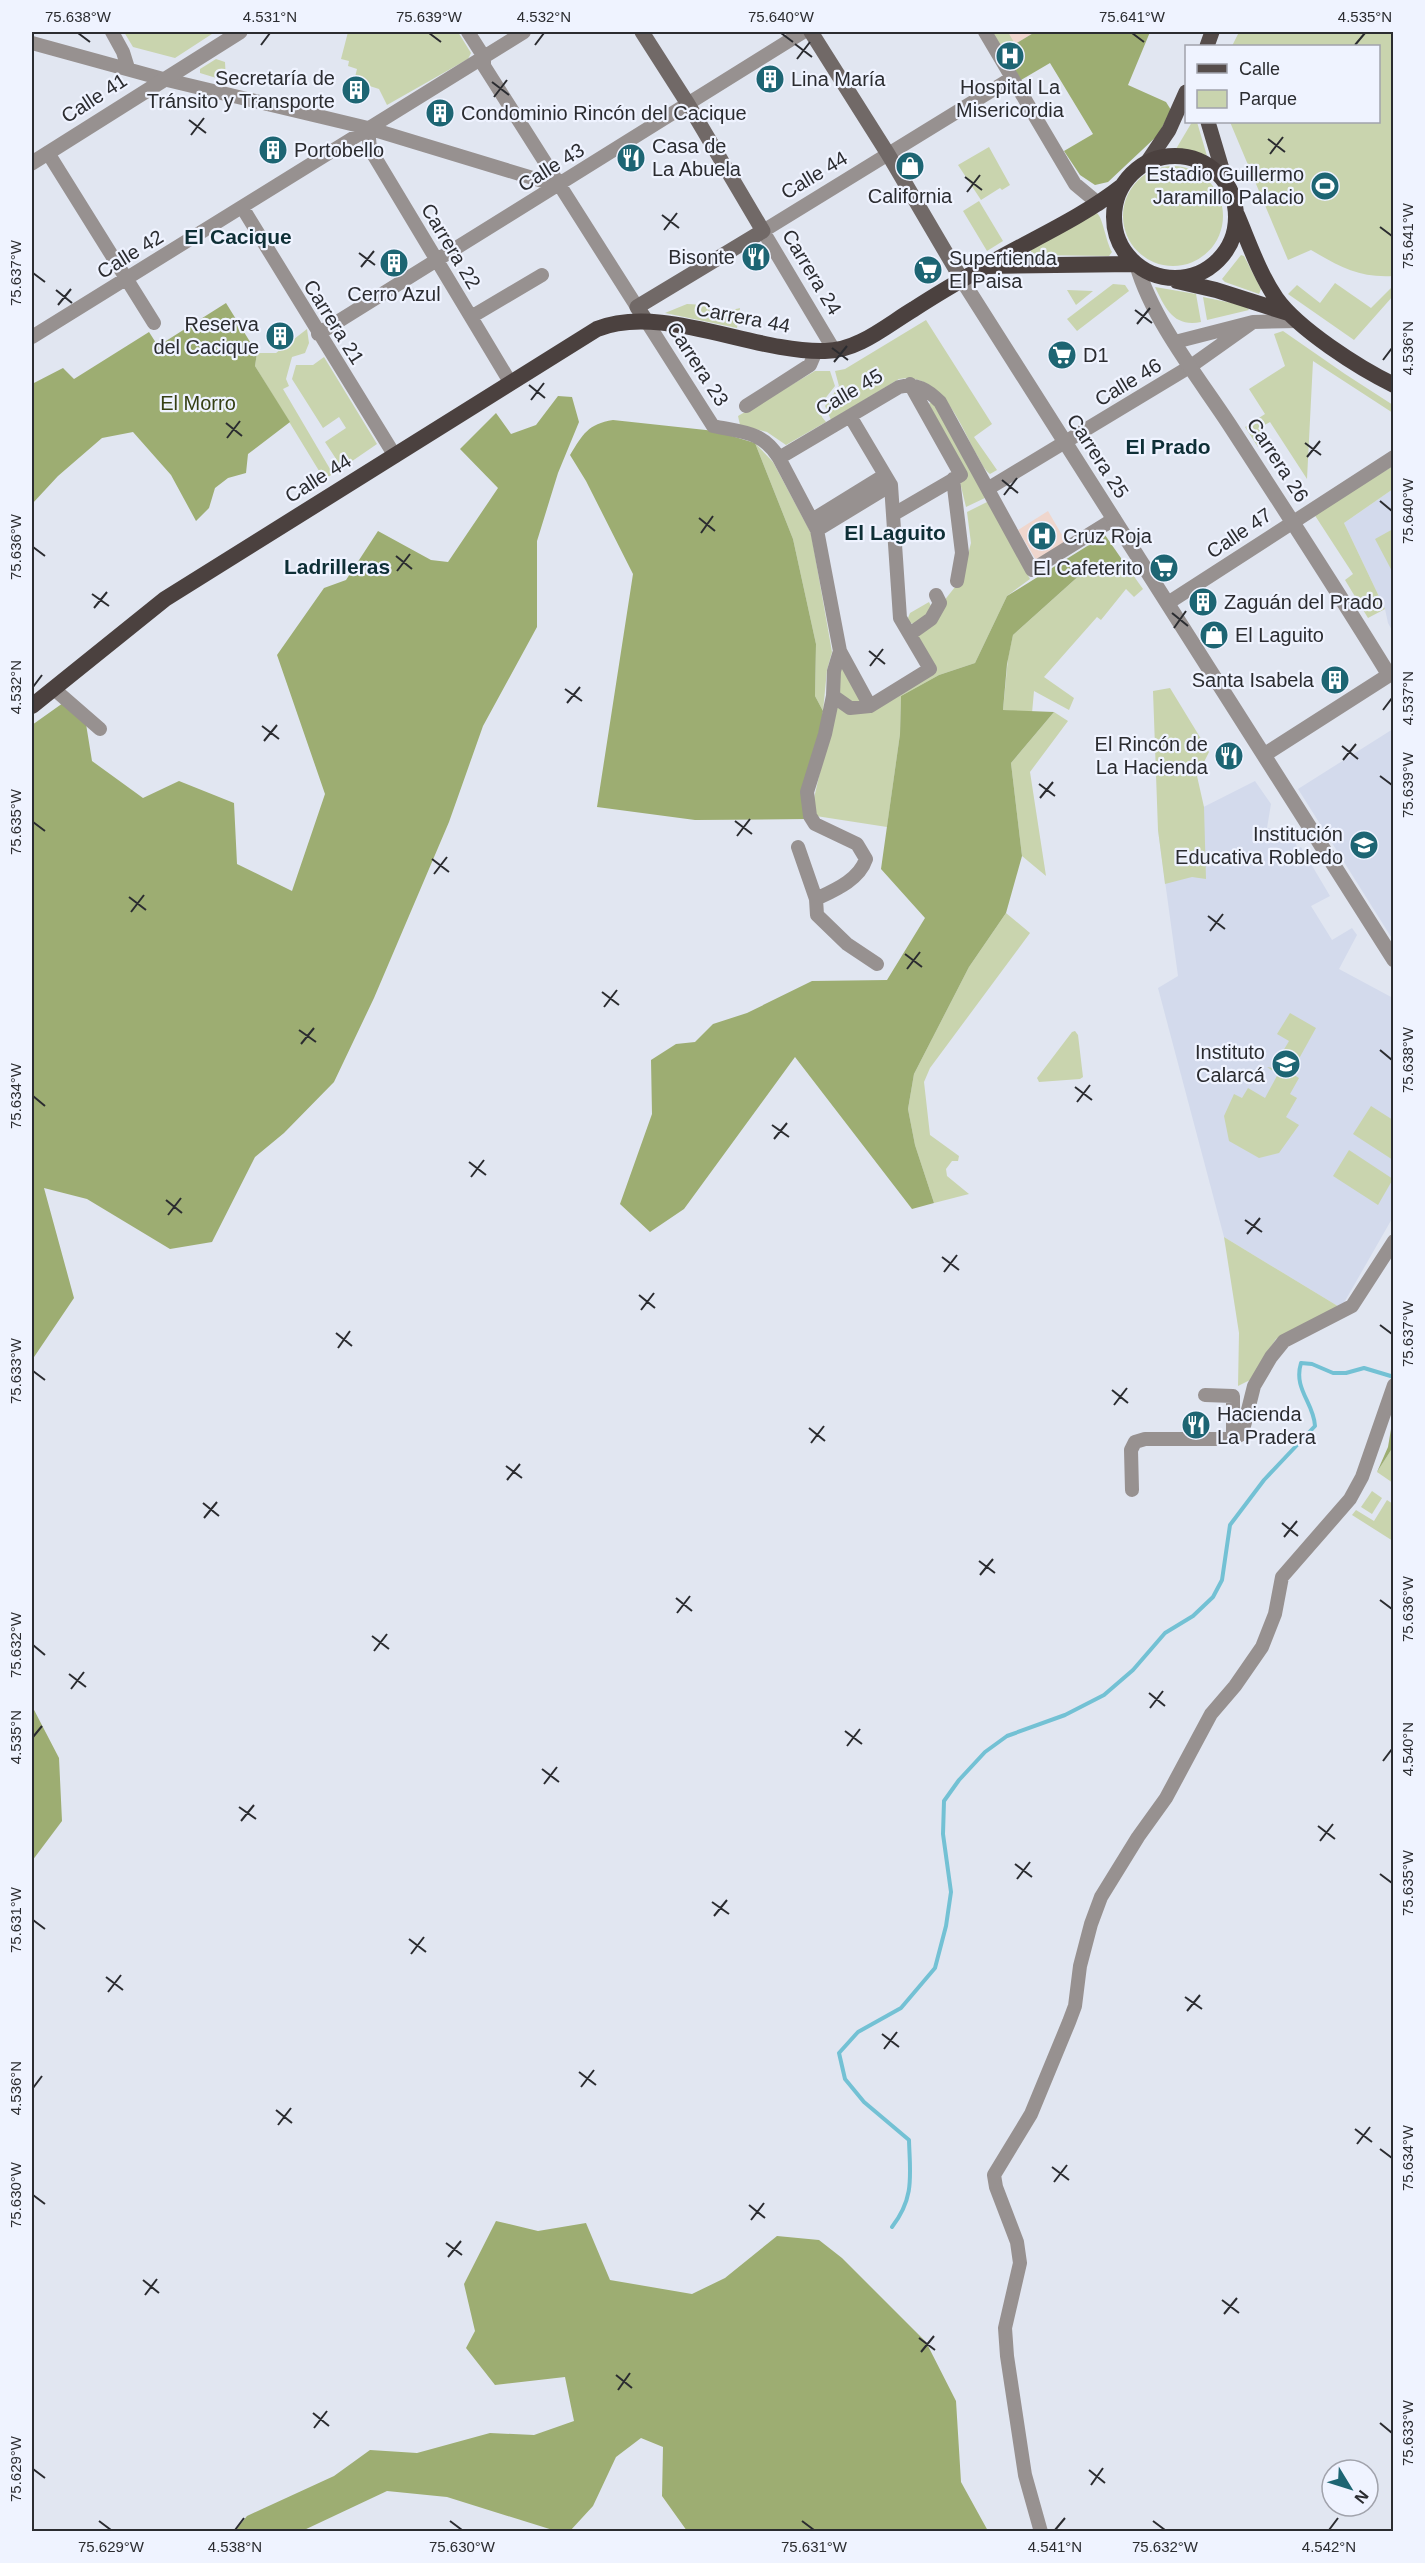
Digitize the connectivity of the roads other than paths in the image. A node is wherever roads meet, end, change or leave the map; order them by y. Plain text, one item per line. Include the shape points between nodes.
1 (112, 32) edge
2 (240, 32) edge
3 (468, 32) edge
4 (524, 32) edge
5 (642, 32) edge
6 (803, 32) edge
7 (811, 32) edge
8 (985, 32) edge
9 (32, 43) edge
10 (484, 57) junction
11 (128, 68) junction
12 (1012, 78) junction
13 (163, 79) junction
14 (1185, 94) edge
15 (688, 104) junction
16 (1208, 123) edge
17 (368, 128) junction
18 (48, 153) junction
19 (888, 154) junction
20 (1148, 161) junction
21 (32, 163) edge
22 (1225, 179) junction
23 (559, 186) junction
24 (1122, 186) junction
25 (1099, 204) junction
26 (242, 207) junction
27 (1236, 213) junction
28 (763, 231) junction
29 (437, 260) junction
30 (1135, 265) junction
31 (986, 266) junction
32 (542, 275) dead end
33 (1166, 278) junction
34 (128, 279) junction
35 (962, 280) junction
36 (641, 313) junction
37 (471, 317) junction
38 (1293, 317) junction
39 (1253, 322) junction
40 (154, 323) dead end
41 (318, 334) junction
42 (32, 337) edge
43 (1175, 342) junction
44 (834, 350) junction
45 (816, 351) junction
46 (1191, 366) junction
47 (510, 382) junction
48 (910, 384) junction
49 (1394, 385) edge
50 (746, 406) dead end
51 (850, 416) junction
52 (1065, 442) junction
53 (395, 456) junction
54 (1394, 457) edge
55 (779, 458) junction
56 (957, 477) junction
57 (888, 480) junction
58 (989, 488) junction
59 (894, 514) junction
60 (1114, 519) junction
61 (1292, 520) junction
62 (815, 525) junction
63 (957, 581) dead end
64 (936, 596) dead end
65 (1168, 603) junction
66 (910, 634) junction
67 (840, 651) junction
68 (54, 689) junction
69 (833, 696) junction
70 (32, 706) edge
71 (870, 706) junction
72 (100, 729) dead end
73 (1264, 755) junction
74 (798, 847) dead end
75 (816, 899) junction
76 (1394, 960) edge
77 (877, 964) dead end
78 (1394, 1241) edge
79 (1391, 1391) edge
80 (1205, 1395) dead end
81 (1233, 1439) junction
82 (1132, 1490) dead end
83 (1041, 2532) edge

1 - 11 street
2 - 13 street, Calle 41
3 - 10 street, Carrera 23
4 - 10 street, Calle 42
5 - 15 main road, Carrera 24
6 - 15 street, Calle 43
7 - 19 main road, Carrera 25
8 - 12 street
9 - 11 street
10 - 17 street, Calle 42
10 - 23 street, Carrera 23 via 484,66
11 - 13 street
12 - 19 street, Calle 44
12 - 25 street via 1075,184
13 - 17 street
13 - 18 street, Calle 41
14 - 20 main road via 1169,130
15 - 23 street, Calle 43
15 - 28 main road, Carrera 24
16 - 22 main road
17 - 23 street
17 - 26 street, Calle 42
17 - 29 street, Carrera 22 via 370,149
18 - 21 street, Calle 41
18 - 34 street
19 - 28 street, Calle 44
19 - 35 main road, Carrera 25
20 - 22 highway via 1183,156 1206,164
20 - 24 highway
22 - 27 highway
23 - 29 street, Calle 43
23 - 36 street, Carrera 23
24 - 25 highway, Calle 45
24 - 30 highway via 1113,221 1119,244
25 - 31 highway, Calle 45
26 - 34 street, Calle 42
26 - 41 street, Carrera 21
27 - 33 highway via 1233,237 1221,258 1202,273
27 - 38 highway via 1259,268
28 - 36 main road, Calle 44
28 - 44 street, Carrera 24
29 - 37 street, Carrera 22
29 - 41 street, Calle 43
30 - 31 highway, Calle 45
30 - 33 highway
30 - 43 street, Carrera 26 via 1143,290
31 - 35 highway, Calle 45
32 - 37 street
33 - 38 highway via 1216,290
34 - 40 street
34 - 42 street, Calle 42
35 - 44 highway, Calle 45 via 862,341
35 - 52 street, Carrera 25
36 - 45 highway, Carrera 44
36 - 47 highway, Calle 44 via 597,329
36 - 55 street, Carrera 23 via 713,426 761,437
37 - 47 street, Carrera 22
38 - 39 street, Calle 46
38 - 49 highway via 1338,351
39 - 43 street, Calle 46
39 - 46 street, Calle 46
41 - 53 street, Carrera 21
43 - 46 street, Carrera 26
44 - 45 highway, Carrera 44
45 - 50 street via 810,365
46 - 52 street, Calle 46
46 - 61 street, Carrera 26
47 - 53 highway, Calle 44
48 - 51 street, Calle 45
48 - 56 street
48 - 58 street, Calle 45 via 922,387 940,402
51 - 55 street, Calle 45
51 - 57 street
52 - 58 street, Calle 46
52 - 60 street, Carrera 25
53 - 68 highway, Calle 44 via 165,599
54 - 61 street, Calle 47
55 - 62 street, Carrera 23
56 - 59 street
56 - 63 street via 962,554
57 - 59 street
57 - 62 street
58 - 60 street via 1032,570
59 - 66 street via 900,618
60 - 65 street, Carrera 25
61 - 65 street, Calle 47
61 - 73 street, Carrera 26 via 1389,675
62 - 67 street, Carrera 23
64 - 66 street via 940,603 931,619
65 - 73 street, Carrera 25
66 - 71 street via 930,669
67 - 69 street
67 - 71 street, Carrera 23
68 - 70 highway, Calle 44
68 - 72 street
69 - 71 street via 850,708
69 - 75 street via 807,792 807,805 815,824 857,844 866,859 856,875
73 - 76 street, Carrera 25
74 - 75 street
75 - 77 street via 821,920
78 - 81 street via 1352,1306 1284,1341 1254,1386 1242,1434
79 - 83 street via 1366,1467 1350,1499 1282,1576 1275,1614 1263,1647 1211,1714 1161,1806 1101,1897 1090,1924 1069,2022 1031,2114 994,2175 1017,2242 1020,2263 1005,2328 1007,2356 1025,2475
80 - 81 street via 1233,1396
81 - 82 street via 1135,1442 1131,1450

